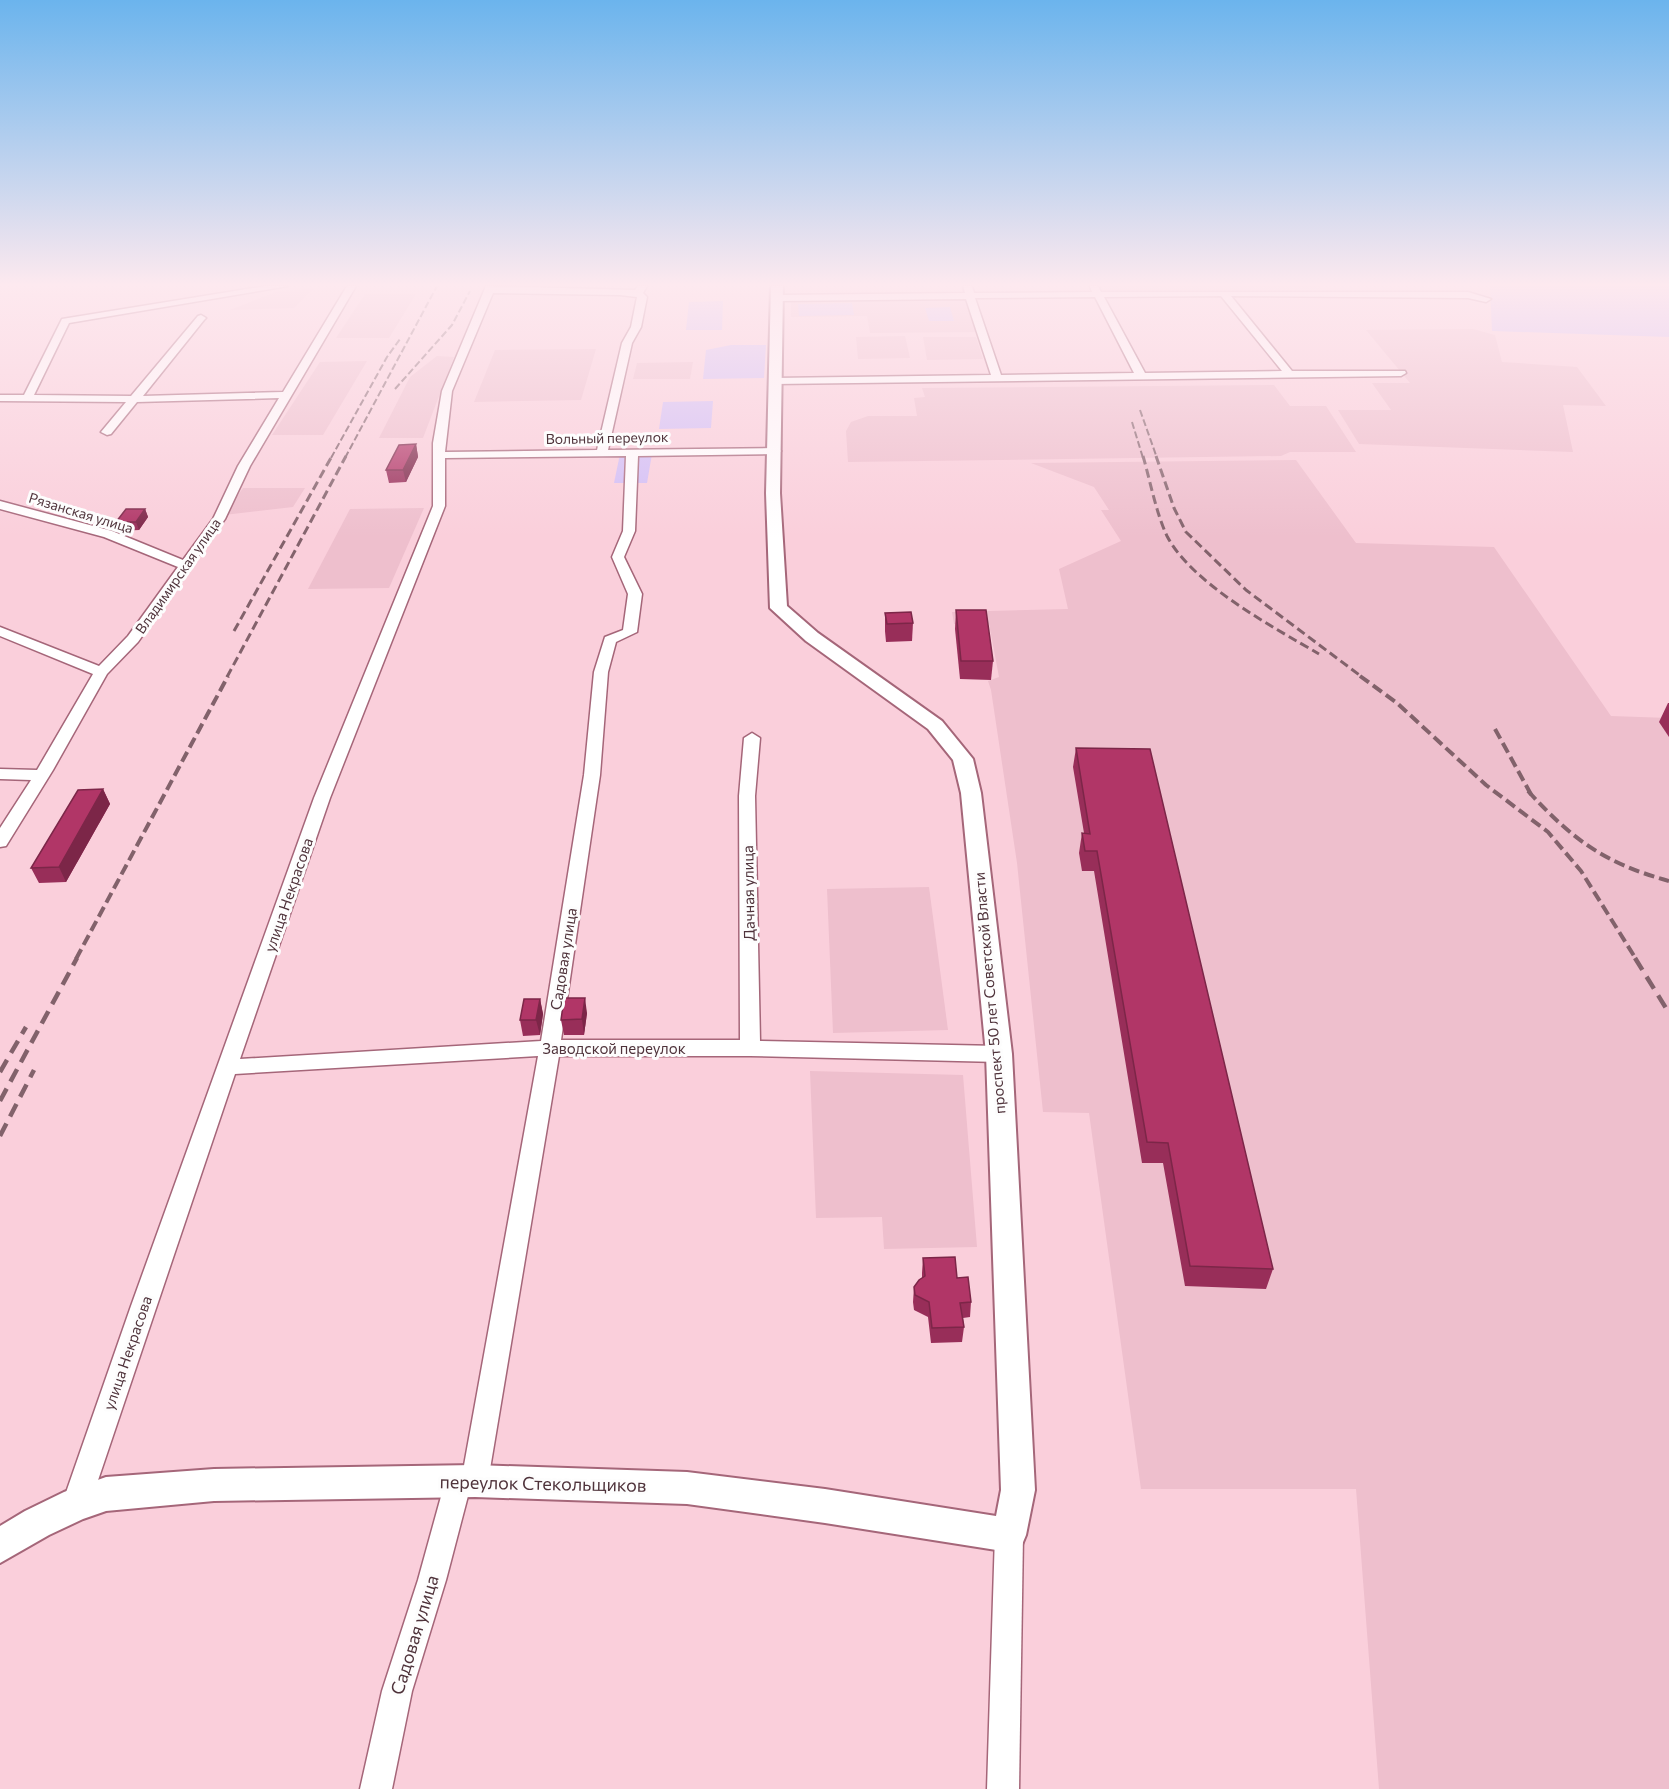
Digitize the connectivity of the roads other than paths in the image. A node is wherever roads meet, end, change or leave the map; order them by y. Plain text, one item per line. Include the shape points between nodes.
1 (41, 369) edge
2 (157, 369) edge
3 (302, 369) edge
4 (456, 369) edge
5 (620, 369) edge
6 (774, 369) edge
7 (995, 369) edge
8 (1138, 369) edge
9 (1285, 369) edge
10 (1401, 373) dead end
11 (1289, 374) junction
12 (1141, 376) junction
13 (998, 379) junction
14 (774, 381) junction
15 (287, 395) junction
16 (0, 398) edge
17 (27, 399) junction
18 (132, 399) junction
19 (107, 432) dead end
20 (775, 452) junction
21 (602, 453) junction
22 (632, 453) junction
23 (440, 455) junction
24 (0, 505) edge
25 (186, 566) junction
26 (0, 631) edge
27 (102, 672) junction
28 (752, 738) dead end
29 (0, 774) edge
30 (42, 775) junction
31 (0, 842) edge
32 (550, 1048) junction
33 (750, 1048) junction
34 (999, 1054) junction
35 (229, 1067) junction
36 (466, 1481) junction
37 (76, 1504) junction
38 (1009, 1535) junction
39 (0, 1546) edge
40 (376, 1789) edge
41 (1003, 1789) edge

1 - 17 street
2 - 18 street
3 - 15 street, Владимирская улица
4 - 23 street, улица Некрасова via 447,391
5 - 21 street
6 - 14 main road, проспект 50 лет Советской Власти
7 - 13 street
8 - 12 street
9 - 11 street
10 - 11 street
11 - 12 street
12 - 13 street
13 - 14 street
14 - 20 main road, проспект 50 лет Советской Власти
15 - 18 street
15 - 25 street, Владимирская улица via 244,466 219,519
16 - 17 street
17 - 18 street
18 - 19 street
20 - 22 street, Вольный переулок
20 - 34 main road, проспект 50 лет Советской Власти via 779,608 812,637 935,725 963,759 971,793
21 - 22 street, Вольный переулок
21 - 23 street, Вольный переулок
22 - 32 street, Садовая улица via 629,531 618,557 634,594 630,632 610,640 601,672 592,775
23 - 35 street, улица Некрасова via 439,506 322,798
24 - 25 street, Рязанская улица via 108,534
25 - 27 street, Владимирская улица via 133,639
26 - 27 street
27 - 30 street, Владимирская улица
28 - 33 street, Дачная улица via 747,796
29 - 30 street
30 - 31 street
32 - 33 street, Заводской переулок
32 - 35 street, Заводской переулок
32 - 36 street, Садовая улица
33 - 34 street, Заводской переулок
34 - 38 main road, проспект 50 лет Советской Власти via 1018,1490
35 - 37 street, улица Некрасова
36 - 37 main road, переулок Стекольщиков via 214,1485 106,1494
36 - 38 main road, переулок Стекольщиков via 687,1488
36 - 40 street, Садовая улица via 396,1691
37 - 39 main road, переулок Стекольщиков
38 - 41 street, проспект 50 лет Советской Власти

